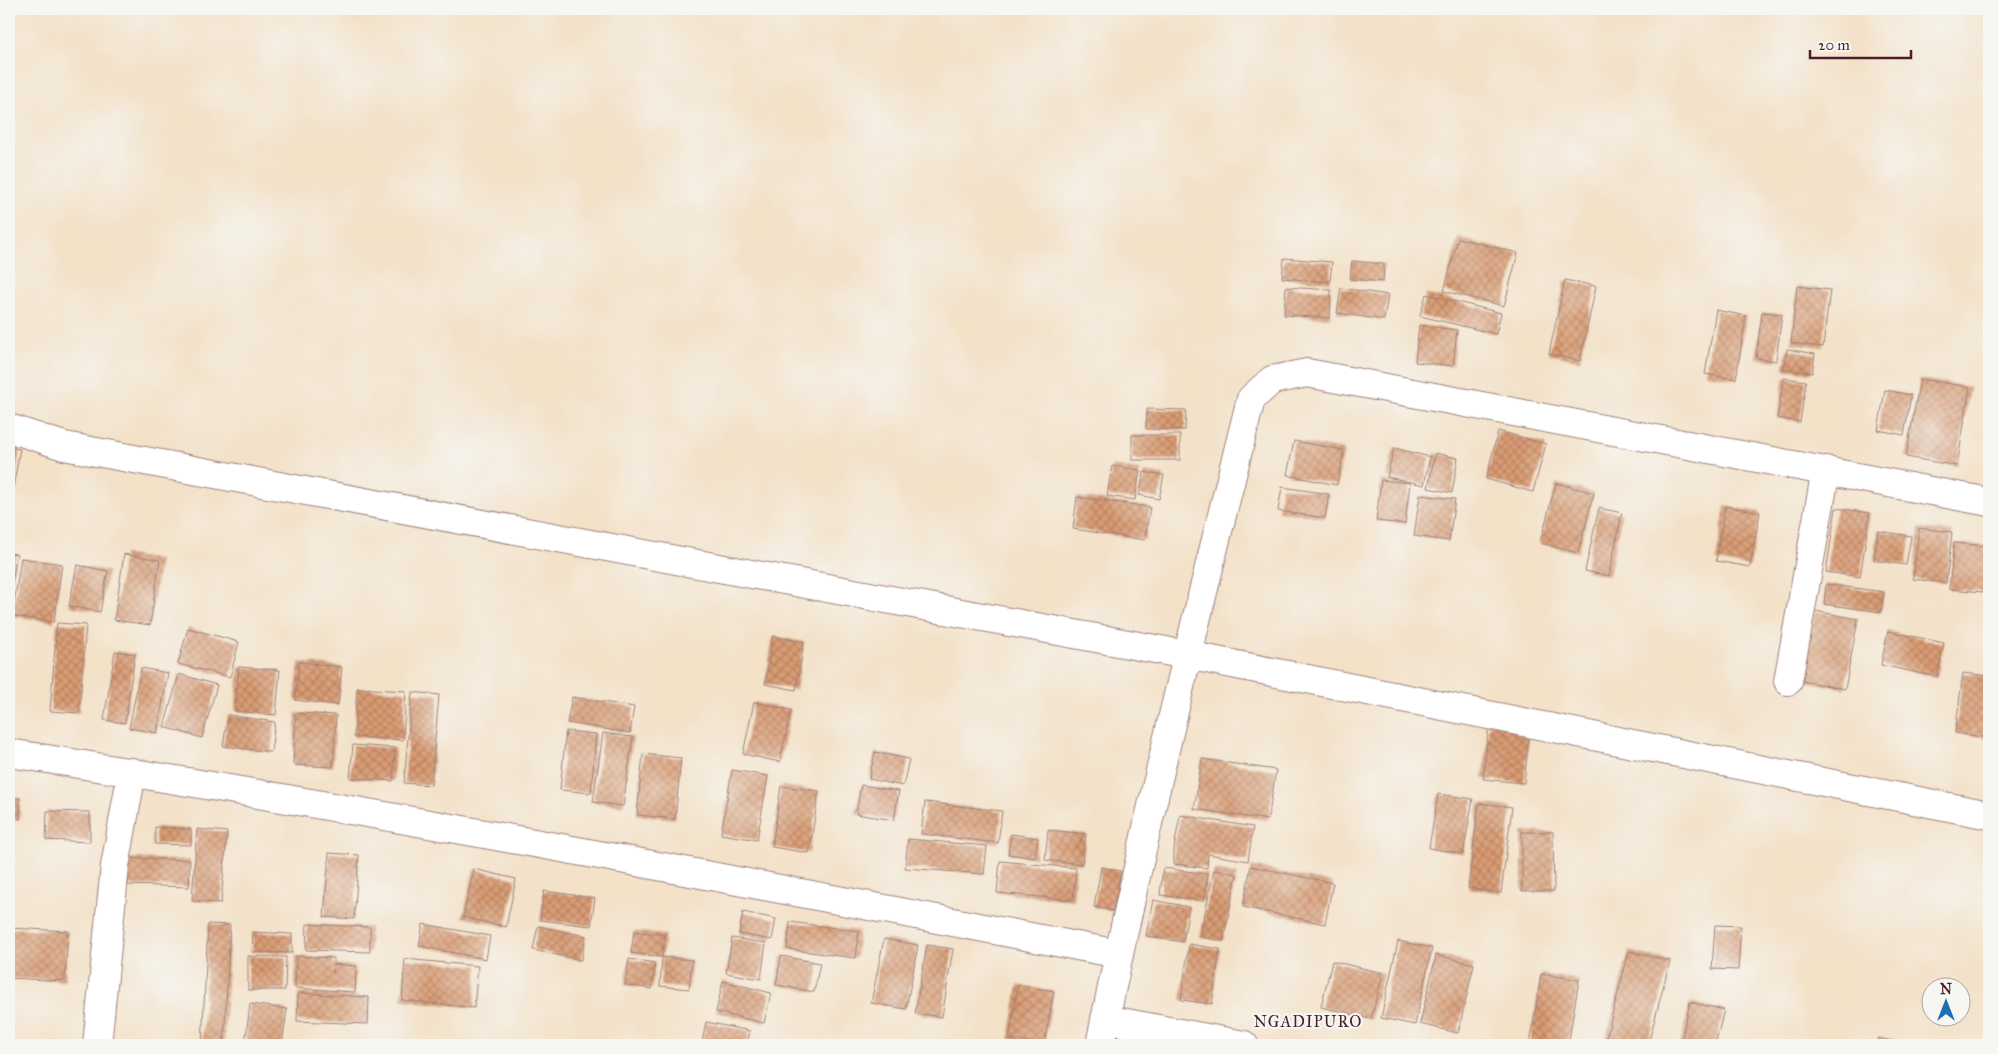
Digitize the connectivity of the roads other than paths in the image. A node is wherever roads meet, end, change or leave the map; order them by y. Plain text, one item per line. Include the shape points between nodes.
1 (9, 428) edge
2 (1826, 470) junction
3 (1989, 502) edge
4 (1190, 644) junction
5 (1788, 681) dead end
6 (9, 752) edge
7 (132, 772) junction
8 (1989, 815) edge
9 (1119, 954) junction
10 (1105, 1019) junction
11 (98, 1045) edge
12 (1100, 1045) edge
13 (1244, 1045) edge

1 - 4 street via 64,446
2 - 3 street
2 - 4 street via 1307,373 1272,380 1251,399
2 - 5 street
4 - 8 street
4 - 9 street
6 - 7 street
7 - 9 street via 578,849
7 - 11 street via 115,866
9 - 10 street
10 - 12 street
10 - 13 street

